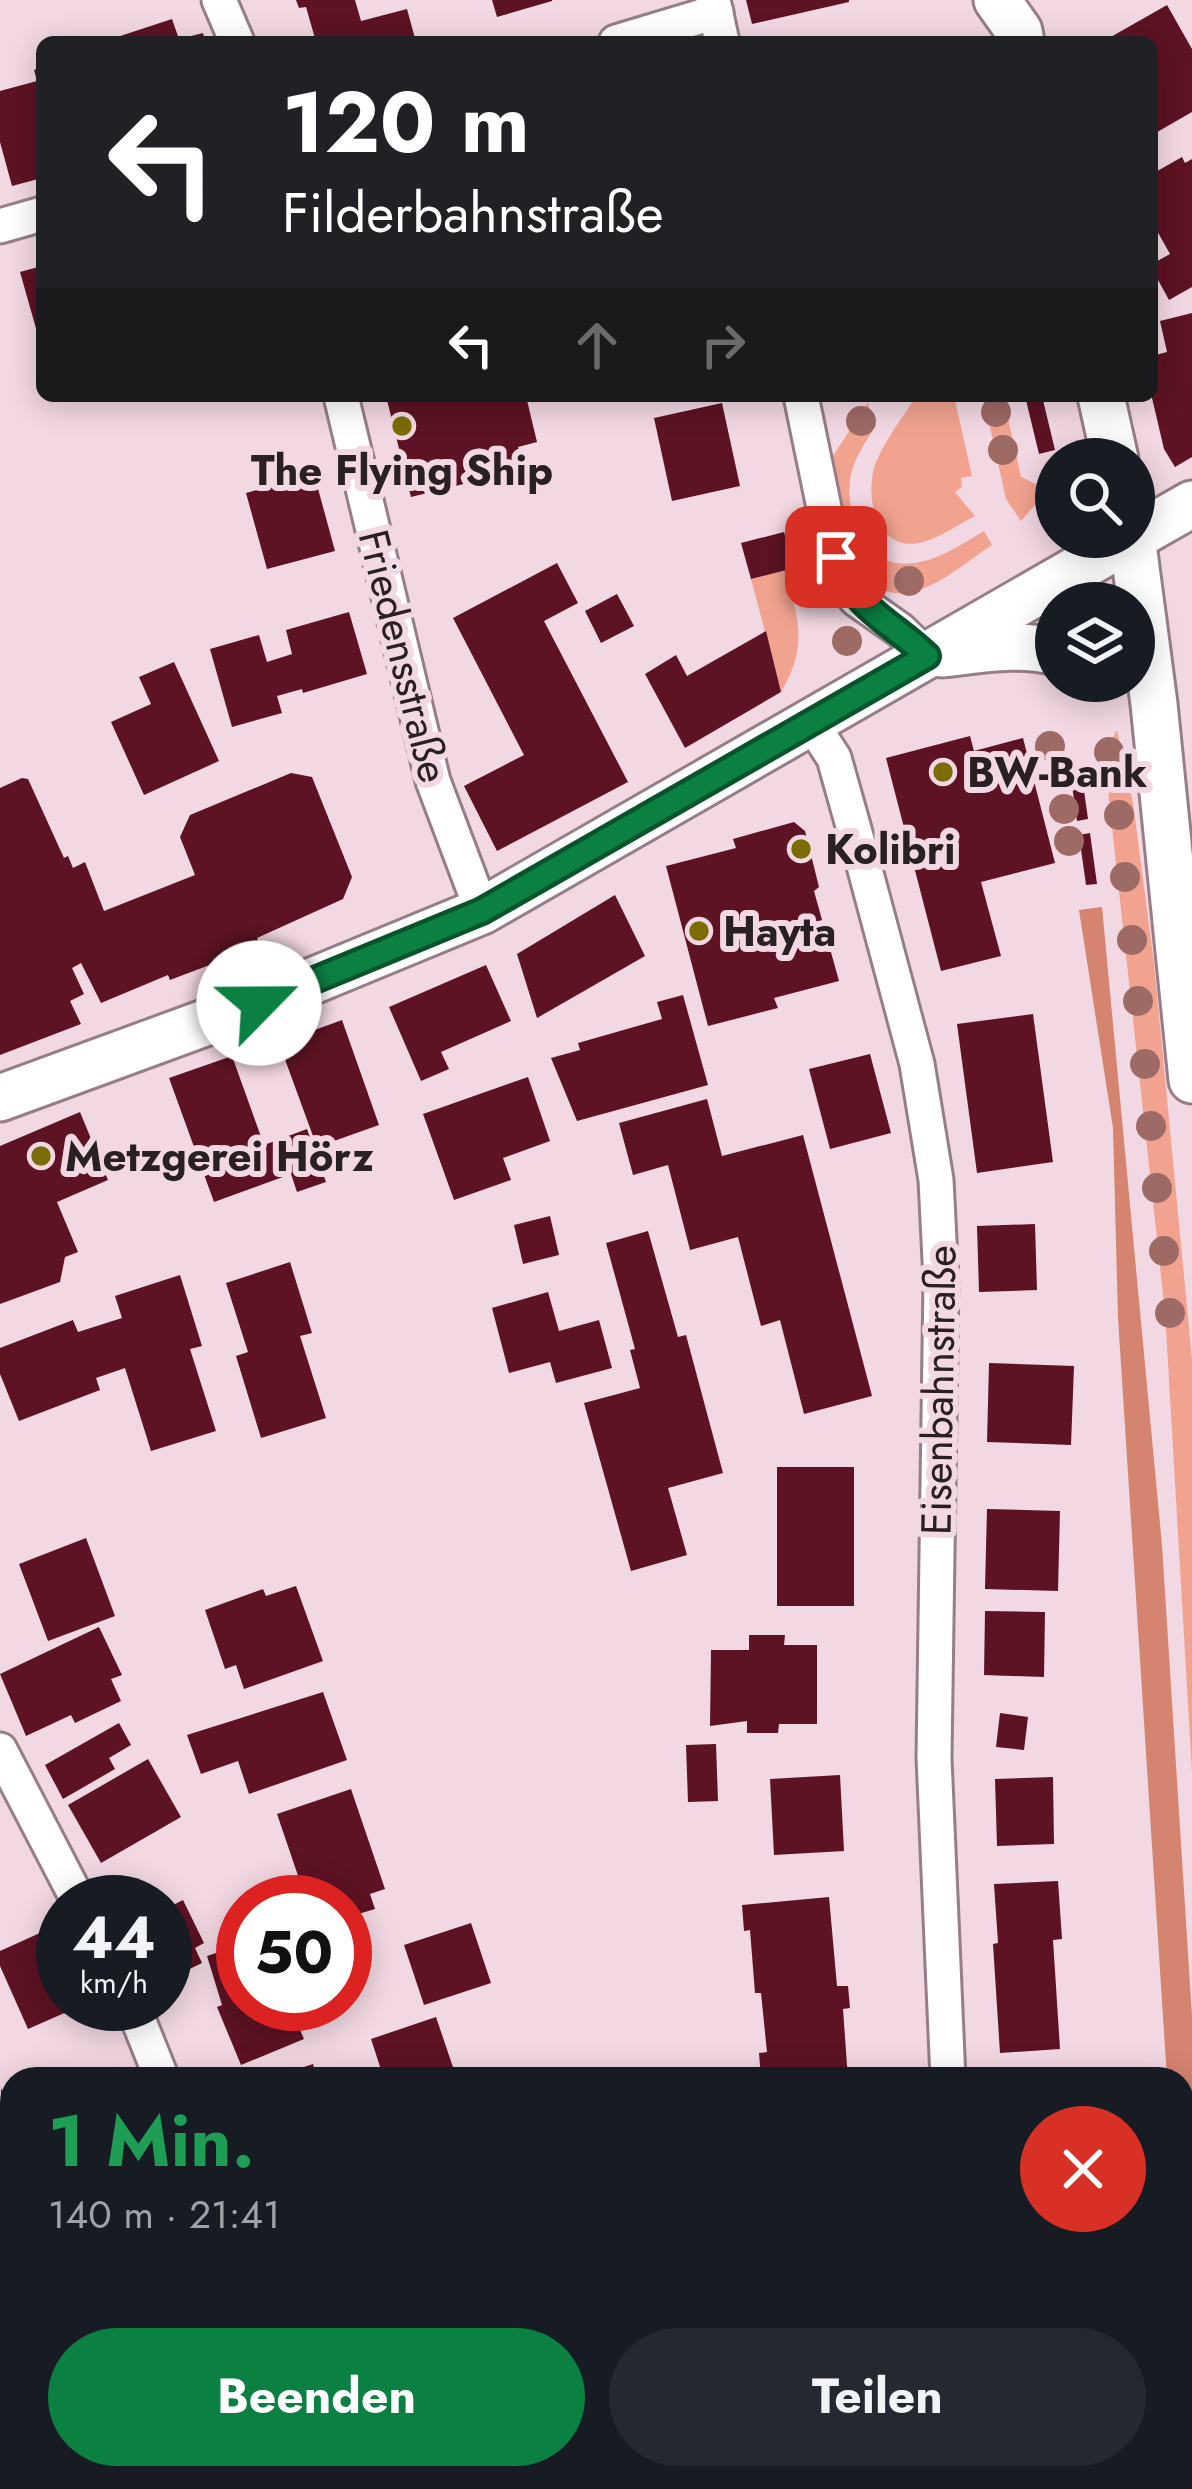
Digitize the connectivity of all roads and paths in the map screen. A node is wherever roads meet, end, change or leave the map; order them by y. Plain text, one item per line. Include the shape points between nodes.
1 (219, 0) edge
2 (717, 18) edge
3 (234, 36) edge
4 (641, 36) edge
5 (36, 216) edge
6 (0, 226) edge
7 (342, 402) edge
8 (802, 402) edge
9 (1102, 402) edge
10 (1110, 438) edge
11 (1192, 504) edge
12 (1155, 525) edge
13 (1097, 558) edge
14 (1035, 648) edge
15 (927, 656) junction
16 (1140, 702) edge
17 (810, 721) junction
18 (482, 911) junction
19 (1192, 1080) edge
20 (0, 1098) edge
21 (0, 1750) edge
22 (65, 1875) edge
23 (143, 2031) edge
24 (157, 2067) edge
25 (947, 2067) edge

1 - 3 street
2 - 4 street
5 - 6 street
7 - 18 street, Friedensstraße via 434,781
8 - 15 street via 844,578 856,598
9 - 10 main road
11 - 12 main road
13 - 15 main road
14 - 15 main road
15 - 17 main road
16 - 19 main road
17 - 18 main road
17 - 25 street, Eisenbahnstraße via 834,758 917,1064 940,1226 934,1757
18 - 20 main road
21 - 22 street
23 - 24 street

